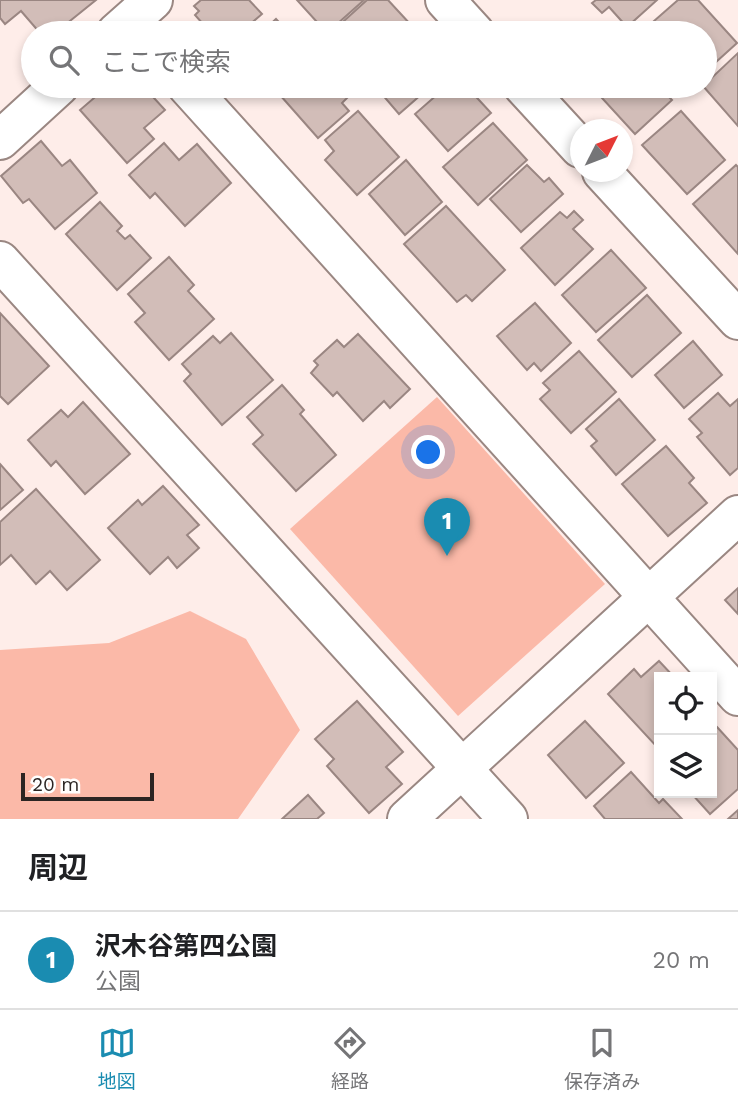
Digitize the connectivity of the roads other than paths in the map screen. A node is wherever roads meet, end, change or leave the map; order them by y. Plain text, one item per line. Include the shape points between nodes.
1 (445, 0) edge
2 (464, 21) edge
3 (46, 98) edge
4 (198, 98) edge
5 (534, 98) edge
6 (570, 137) edge
7 (0, 140) edge
8 (611, 182) edge
9 (0, 261) edge
10 (738, 320) edge
11 (738, 515) edge
12 (650, 597) junction
13 (738, 696) edge
14 (461, 767) junction
15 (407, 819) edge
16 (508, 819) edge

1 - 2 street
3 - 7 street
4 - 12 street
5 - 6 street
8 - 10 street
9 - 14 street
11 - 12 street
12 - 13 street
12 - 14 street
14 - 15 street
14 - 16 street

